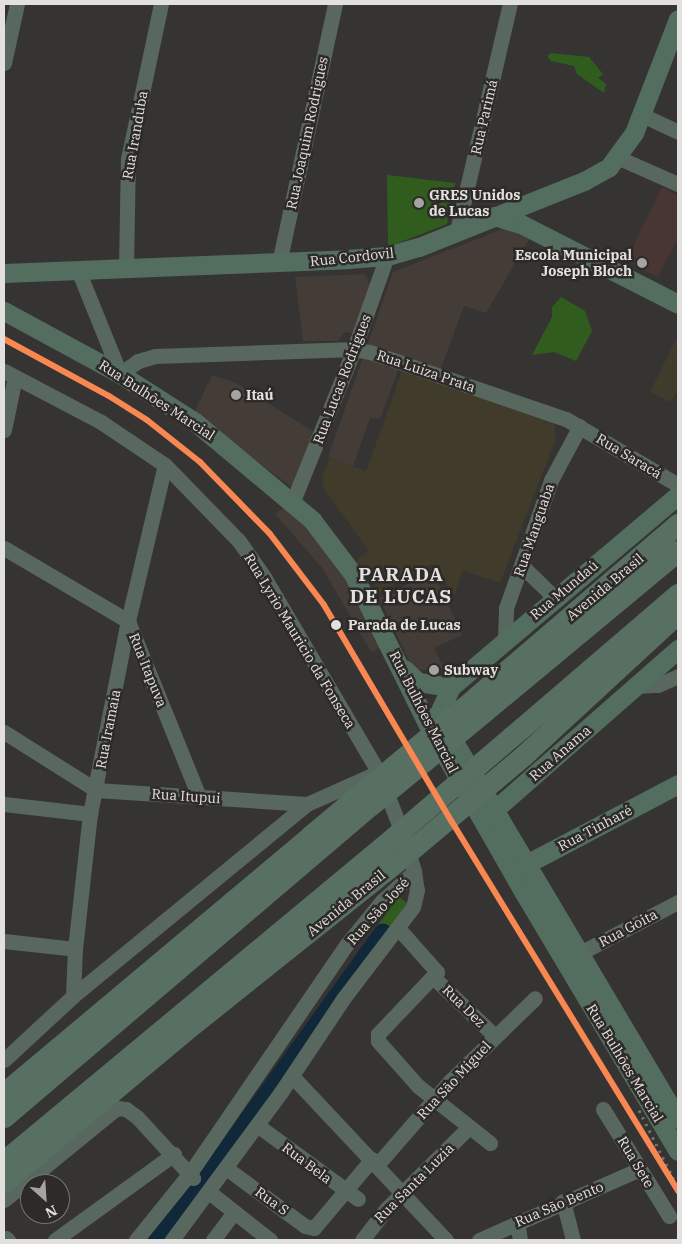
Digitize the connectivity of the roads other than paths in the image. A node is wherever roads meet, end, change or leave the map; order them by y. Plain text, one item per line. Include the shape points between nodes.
1 (17, 4) edge
2 (161, 4) edge
3 (335, 4) edge
4 (510, 4) edge
5 (677, 30) edge
6 (4, 63) edge
7 (642, 115) junction
8 (678, 132) edge
9 (619, 158) junction
10 (678, 184) edge
11 (546, 195) junction
12 (494, 216) junction
13 (457, 231) junction
14 (543, 235) junction
15 (387, 256) junction
16 (279, 263) junction
17 (126, 269) junction
18 (78, 270) junction
19 (4, 273) edge
20 (678, 304) edge
21 (4, 311) edge
22 (354, 349) junction
23 (10, 374) edge
24 (120, 374) junction
25 (580, 426) junction
26 (4, 430) edge
27 (165, 466) junction
28 (678, 485) edge
29 (678, 495) edge
30 (293, 501) junction
31 (678, 524) edge
32 (4, 548) edge
33 (678, 552) edge
34 (522, 566) junction
35 (678, 594) edge
36 (554, 598) junction
37 (678, 612) edge
38 (128, 621) junction
39 (505, 639) junction
40 (678, 649) edge
41 (400, 664) junction
42 (678, 676) edge
43 (636, 686) junction
44 (451, 687) junction
45 (481, 703) junction
46 (4, 732) edge
47 (378, 771) junction
48 (678, 784) edge
49 (96, 790) junction
50 (199, 797) junction
51 (4, 804) edge
52 (307, 804) junction
53 (90, 814) junction
54 (488, 816) junction
55 (403, 853) junction
56 (518, 868) junction
57 (678, 902) edge
58 (398, 928) junction
59 (4, 941) edge
60 (74, 949) junction
61 (578, 954) junction
62 (435, 974) junction
63 (73, 996) junction
64 (535, 998) dead end
65 (495, 1036) junction
66 (4, 1060) edge
67 (292, 1076) junction
68 (4, 1093) edge
69 (436, 1098) junction
70 (603, 1109) dead end
71 (4, 1117) edge
72 (673, 1117) edge
73 (257, 1125) junction
74 (468, 1128) junction
75 (490, 1143) dead end
76 (678, 1151) edge
77 (174, 1154) junction
78 (4, 1161) edge
79 (375, 1162) junction
80 (226, 1168) junction
81 (640, 1169) junction
82 (192, 1176) junction
83 (4, 1182) edge
84 (210, 1192) junction
85 (402, 1193) junction
86 (351, 1195) junction
87 (4, 1200) edge
88 (563, 1201) junction
89 (234, 1212) junction
90 (669, 1216) dead end
91 (517, 1221) junction
92 (319, 1226) joint
93 (253, 1235) edge
94 (55, 1240) edge
95 (136, 1240) edge
96 (172, 1240) edge
97 (213, 1240) edge
98 (270, 1240) edge
99 (362, 1240) edge
100 (446, 1240) edge
101 (479, 1240) edge
102 (520, 1240) edge
103 (573, 1240) edge

1 - 6 street
2 - 17 street, Rua Iranduba via 128,159
3 - 16 street, Rua Joaquim Rodrigues
4 - 13 street, Rua Parimá
5 - 7 main road, Rua Cordovil
7 - 8 street
7 - 9 main road, Rua Cordovil
9 - 10 street
9 - 11 main road, Rua Cordovil via 597,174
11 - 12 main road, Rua Cordovil
11 - 14 main road via 534,212 536,225
12 - 13 main road, Rua Cordovil
12 - 14 main road via 516,221
13 - 15 main road, Rua Cordovil
14 - 20 main road
15 - 16 main road, Rua Cordovil
15 - 22 street, Rua Lucas Rodrigues
16 - 17 main road, Rua Cordovil
17 - 18 main road, Rua Cordovil
18 - 19 main road, Rua Cordovil
18 - 24 street
21 - 24 main road, Rua Bulhões Marcial
22 - 24 street, Rua Luiza Prata via 155,356 138,361
22 - 25 street, Rua Luiza Prata via 457,381
22 - 30 street, Rua Lucas Rodrigues
23 - 26 street
23 - 27 street, Rua Lyrio Mauricio da Fonseca via 101,422
24 - 30 main road, Rua Bulhões Marcial via 195,422
25 - 28 street, Rua Saracá
25 - 34 street, Rua Manguaba via 551,480
27 - 38 street, Rua Iramaia
27 - 47 street, Rua Lyrio Mauricio da Fonseca via 219,519 256,566
29 - 36 main road, Rua Mundaú
30 - 41 main road, Rua Bulhões Marcial via 312,520 353,574
31 - 45 highway, Avenida Brasil
32 - 38 street, Rua Itapuva
33 - 45 highway, Avenida Brasil
34 - 36 street
34 - 39 street, Rua Manguaba via 504,617
35 - 55 highway, Avenida Brasil, bridge via 510,738
36 - 39 main road, Rua Mundaú
37 - 55 highway, Avenida Brasil, bridge via 522,756
38 - 49 street, Rua Iramaia
38 - 50 street, Rua Itapuva
39 - 44 main road, Rua Mundaú
40 - 43 main road, Rua Anama
41 - 44 main road via 418,682
41 - 54 main road, Rua Bulhões Marcial via 427,723
42 - 43 street via 658,684
43 - 54 main road, Rua Anama
44 - 54 main road, Rua Bulhões Marcial via 440,705 439,717
45 - 68 highway, Avenida Brasil, bridge via 311,835
45 - 71 highway, Avenida Brasil, bridge via 371,805
46 - 49 street, Rua Itupui
47 - 52 street, Rua Itupui
47 - 55 street, Rua Lyrio Mauricio da Fonseca via 403,835
48 - 56 main road, Rua Tinharé
49 - 50 street, Rua Itupui
49 - 53 street, Rua Iramaia
50 - 52 street, Rua Itupui
51 - 53 street
52 - 63 street
53 - 60 street, Rua Iramaia
54 - 56 main road, Rua Bulhões Marcial
55 - 58 street, Rua São José via 416,899
55 - 78 highway, Avenida Brasil via 223,977
55 - 82 street, Rua São José via 382,902 347,944
55 - 83 highway, Avenida Brasil
56 - 61 main road, Rua Bulhões Marcial
56 - 72 main road, Rua Bulhões Marcial
57 - 61 street, Rua Goita
58 - 62 street, Rua Dez
58 - 67 street, Rua São José via 344,999
59 - 60 street
60 - 63 street, Rua Iramaia
61 - 72 main road, Rua Bulhões Marcial
62 - 65 street, Rua Dez
62 - 69 street via 378,1034 378,1041 412,1079
63 - 66 street
64 - 65 street, Rua São Miguel
65 - 69 street, Rua São Miguel
67 - 73 street, Rua São José
67 - 79 street
69 - 74 street
69 - 79 street, Rua São Miguel
70 - 81 street, Rua Sete
72 - 76 main road, Rua Bulhões Marcial
73 - 80 street, Rua São José
73 - 86 street, Rua Bela
74 - 75 street
74 - 85 street, Rua Santa Luzia
77 - 82 street
77 - 87 street via 126,1109 113,1110
77 - 94 street
79 - 85 street
79 - 86 street, Rua São Miguel
80 - 84 street, Rua São José
80 - 92 street, Rua S via 305,1226
81 - 88 street, Rua São Bento
81 - 90 street, Rua Sete
82 - 95 street, Rua São José
84 - 89 street
84 - 96 street, Rua São José
85 - 99 street, Rua Santa Luzia
85 - 100 street
86 - 92 street, Rua São Miguel
88 - 91 street, Rua São Bento
88 - 103 street
89 - 93 street
89 - 97 street
91 - 101 street, Rua São Bento
91 - 102 street
93 - 98 street

